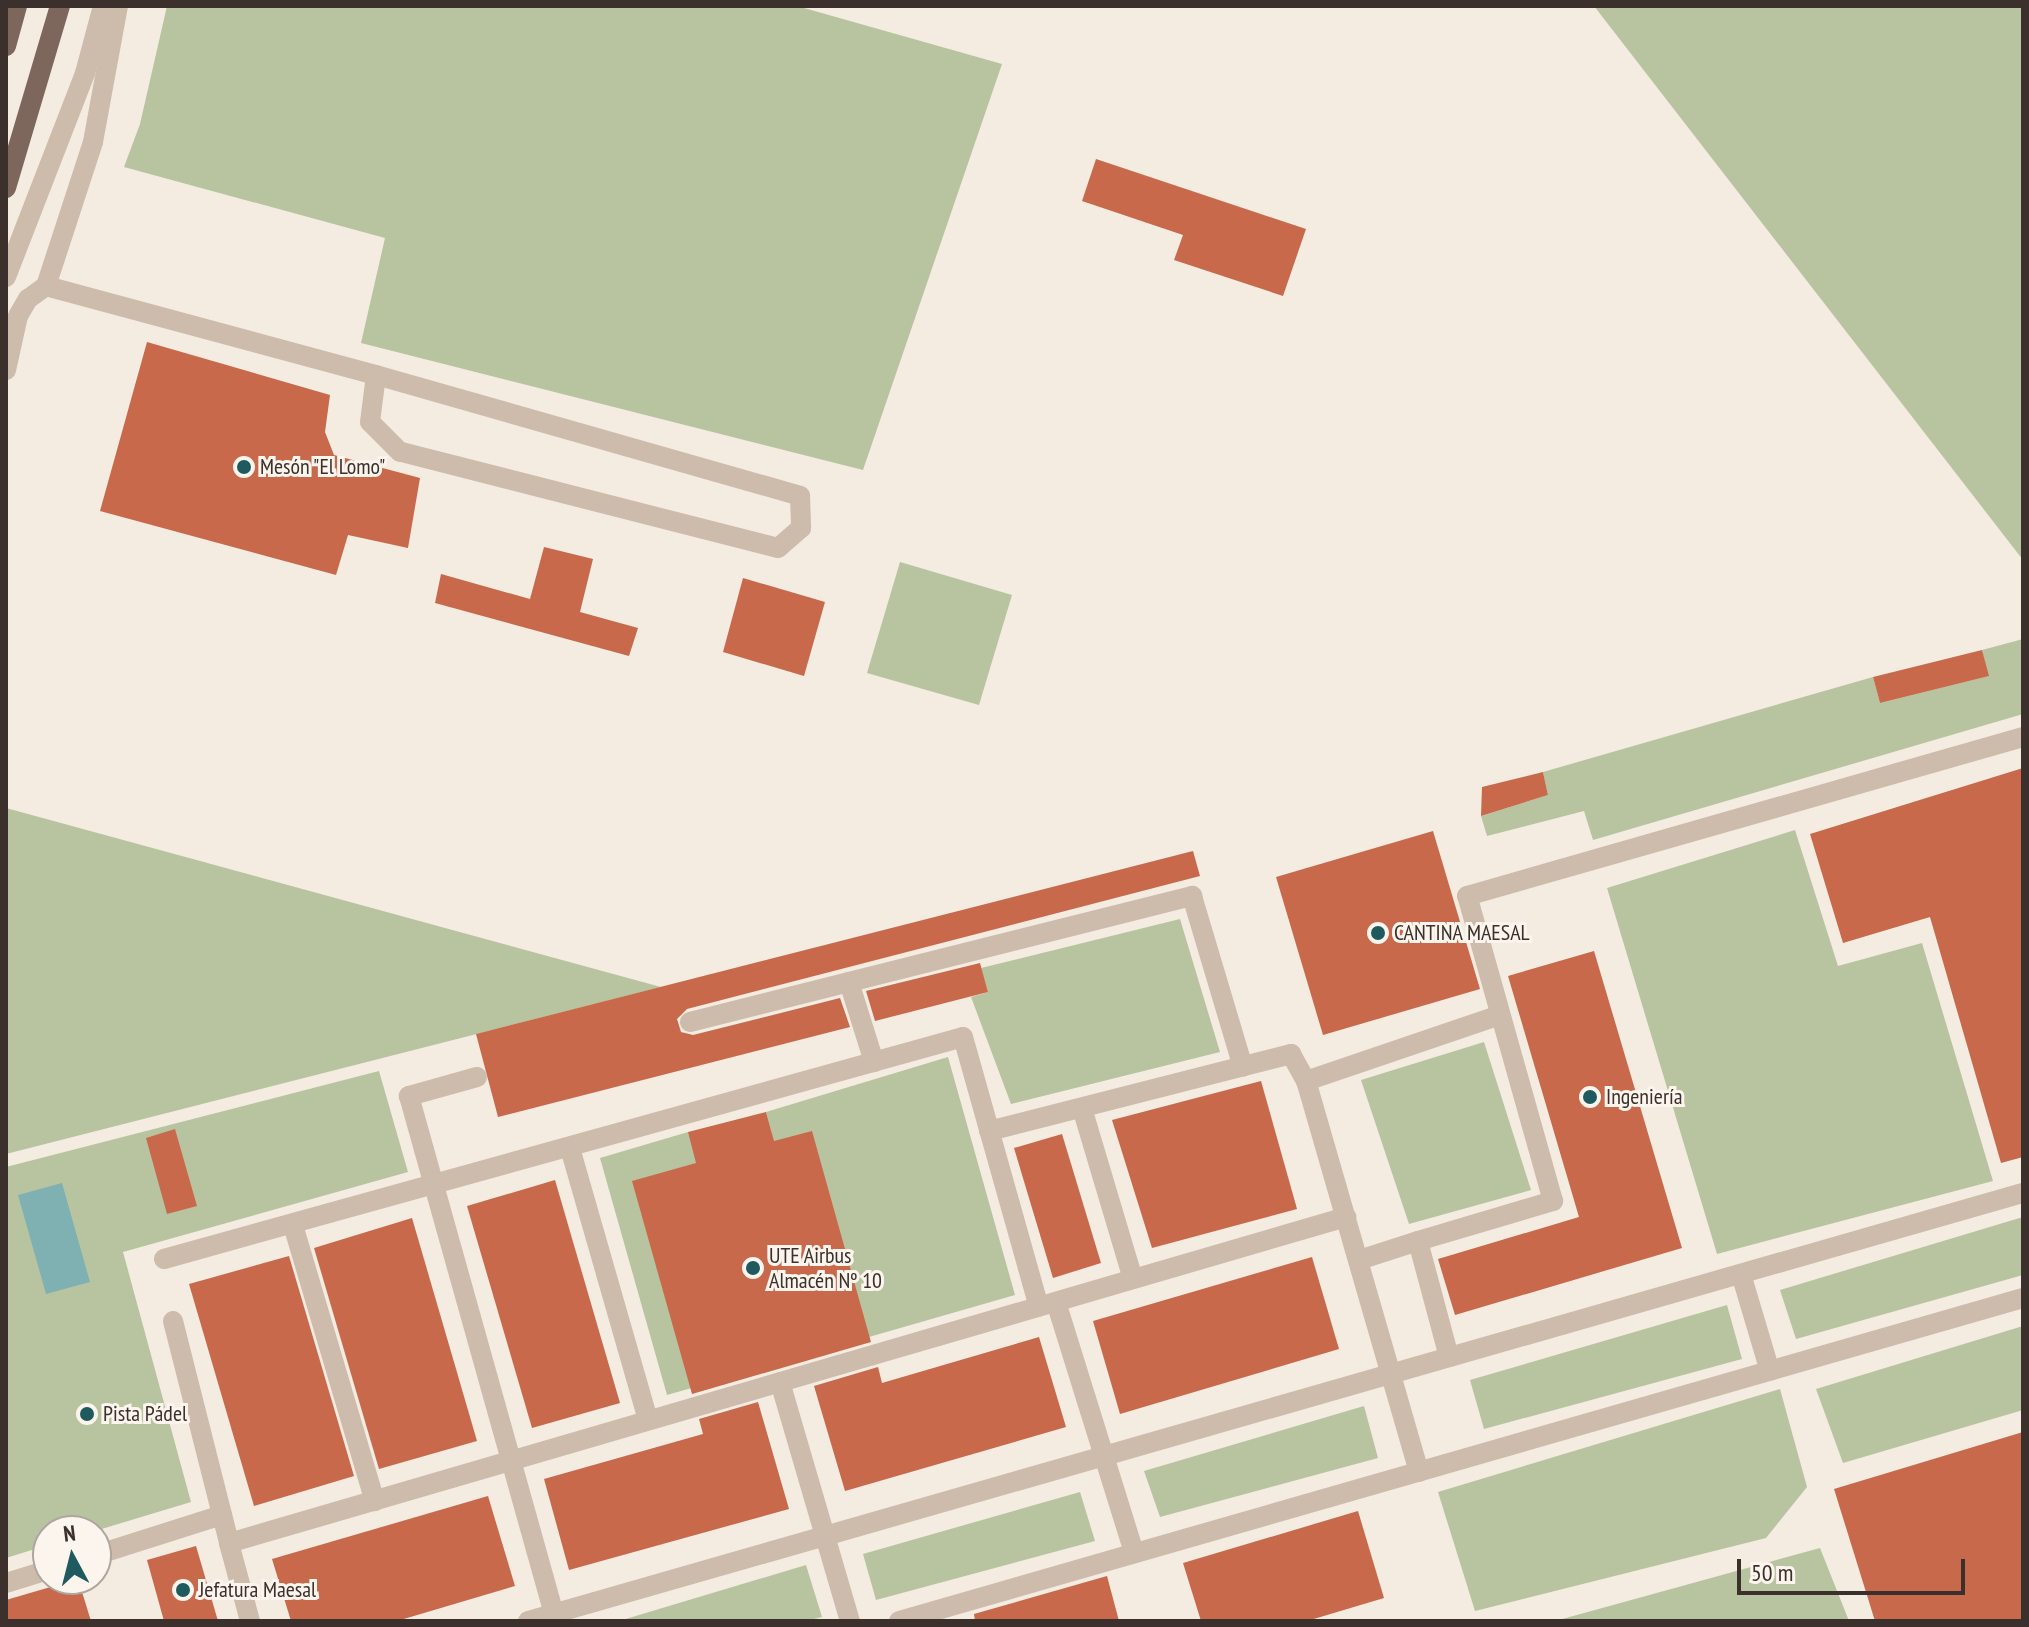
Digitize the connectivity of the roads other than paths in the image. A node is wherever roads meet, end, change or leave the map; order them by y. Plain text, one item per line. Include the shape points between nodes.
1 (17, 6) edge
2 (60, 6) edge
3 (103, 6) edge
4 (118, 6) edge
5 (6, 46) edge
6 (6, 188) edge
7 (6, 277) edge
8 (46, 286) junction
9 (6, 370) edge
10 (376, 375) junction
11 (2023, 737) edge
12 (849, 982) junction
13 (1500, 1015) junction
14 (690, 1022) dead end
15 (874, 1062) junction
16 (1243, 1067) junction
17 (477, 1077) dead end
18 (1306, 1081) junction
19 (1082, 1108) junction
20 (989, 1131) junction
21 (570, 1148) junction
22 (434, 1187) junction
23 (2023, 1193) edge
24 (1346, 1217) junction
25 (293, 1225) junction
26 (1418, 1241) junction
27 (164, 1259) dead end
28 (1359, 1260) junction
29 (1741, 1274) junction
30 (1133, 1279) junction
31 (2023, 1298) edge
32 (1047, 1304) junction
33 (173, 1321) dead end
34 (1449, 1357) junction
35 (1770, 1371) junction
36 (1392, 1374) junction
37 (780, 1382) junction
38 (648, 1420) junction
39 (1105, 1456) junction
40 (508, 1462) junction
41 (1419, 1472) junction
42 (375, 1501) junction
43 (222, 1515) junction
44 (827, 1536) junction
45 (229, 1543) junction
46 (112, 1550) edge
47 (1134, 1553) junction
48 (32, 1575) edge
49 (6, 1583) edge
50 (555, 1617) edge
51 (250, 1621) edge
52 (528, 1621) edge
53 (850, 1621) edge
54 (899, 1621) edge

1 - 5 main road
2 - 6 main road
3 - 7 lane via 85,73
4 - 8 lane via 93,142
8 - 9 lane via 28,299 18,316
8 - 10 lane
10 - 10 lane via 800,496 801,528 778,548 400,452 370,422
11 - 13 lane via 1467,896
12 - 14 lane
12 - 15 lane
12 - 16 lane via 1192,896
13 - 18 lane
13 - 26 lane via 1553,1201
15 - 20 lane via 963,1037
15 - 21 lane
16 - 18 lane via 1291,1054
16 - 19 lane
17 - 22 lane via 409,1096
18 - 24 lane
19 - 20 lane
19 - 30 lane
20 - 32 lane
21 - 22 lane
21 - 38 lane
22 - 25 lane
22 - 40 lane
23 - 29 lane
24 - 28 lane
24 - 30 lane
25 - 27 lane
25 - 42 lane
26 - 28 lane
26 - 34 lane
28 - 36 lane
29 - 34 lane
29 - 35 lane
30 - 32 lane
31 - 35 lane
32 - 37 lane
32 - 39 lane
33 - 43 lane
34 - 36 lane
35 - 41 lane
36 - 39 lane
36 - 41 lane
37 - 38 lane
37 - 44 lane
38 - 40 lane
39 - 44 lane
39 - 47 lane
40 - 42 lane
40 - 50 lane
41 - 47 lane
42 - 45 lane
43 - 45 lane
43 - 46 lane
44 - 50 lane
44 - 53 lane
45 - 51 lane
47 - 54 lane
48 - 49 lane
50 - 52 lane

